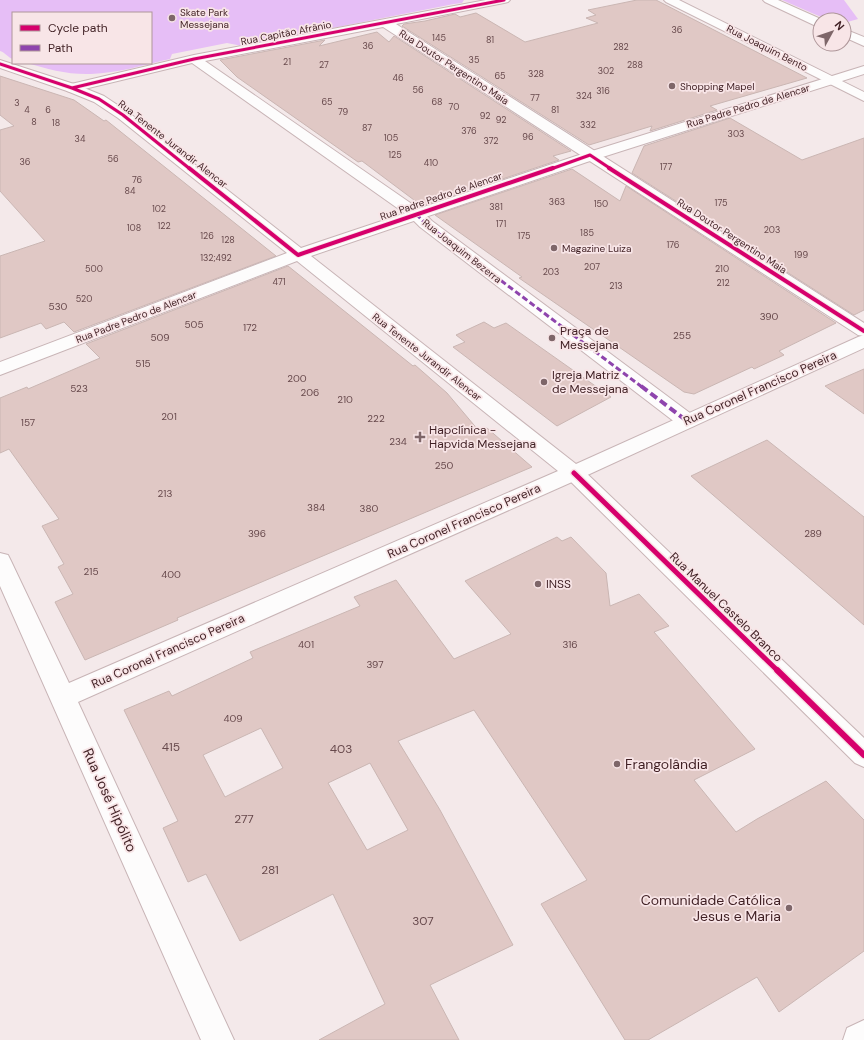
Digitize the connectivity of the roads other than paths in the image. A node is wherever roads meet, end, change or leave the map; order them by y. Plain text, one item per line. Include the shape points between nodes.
1 (504, 0) edge
2 (670, 0) edge
3 (769, 0) edge
4 (812, 19) edge
5 (386, 23) junction
6 (852, 37) edge
7 (864, 42) edge
8 (194, 59) junction
9 (0, 64) edge
10 (864, 70) edge
11 (831, 80) junction
12 (72, 88) junction
13 (864, 97) edge
14 (590, 155) junction
15 (416, 214) junction
16 (298, 255) junction
17 (864, 331) edge
18 (864, 341) edge
19 (0, 369) edge
20 (687, 421) junction
21 (574, 473) junction
22 (0, 561) edge
23 (63, 697) junction
24 (864, 756) edge
25 (864, 1036) edge
26 (218, 1040) edge
27 (859, 1040) edge

1 - 5 main road, Rua Capitão Afrânio
2 - 11 main road, Rua Joaquim Bento
3 - 4 main road
5 - 8 main road, Rua Capitão Afrânio
5 - 14 main road, Rua Doutor Pergentino Maia
6 - 7 main road
8 - 12 main road, Rua Capitão Afrânio
8 - 15 main road, Rua Joaquim Bezerra
9 - 12 main road, Rua Tenente Jurandir Alencar
10 - 11 main road, Rua Padre Pedro de Alencar
11 - 13 main road, Rua Joaquim Bento
11 - 14 main road, Rua Padre Pedro de Alencar
12 - 16 main road, Rua Tenente Jurandir Alencar via 99,99 123,115
14 - 15 main road, Rua Padre Pedro de Alencar
14 - 17 main road, Rua Doutor Pergentino Maia
15 - 16 main road, Rua Padre Pedro de Alencar
15 - 20 main road, Rua Joaquim Bezerra
16 - 19 main road, Rua Padre Pedro de Alencar
16 - 21 main road, Rua Tenente Jurandir Alencar
18 - 20 main road, Rua Coronel Francisco Pereira
20 - 21 main road, Rua Coronel Francisco Pereira
21 - 23 main road, Rua Coronel Francisco Pereira
21 - 24 main road, Rua Manuel Castelo Branco
22 - 23 main road, Rua José Hipólito
23 - 26 main road, Rua José Hipólito
25 - 27 main road

